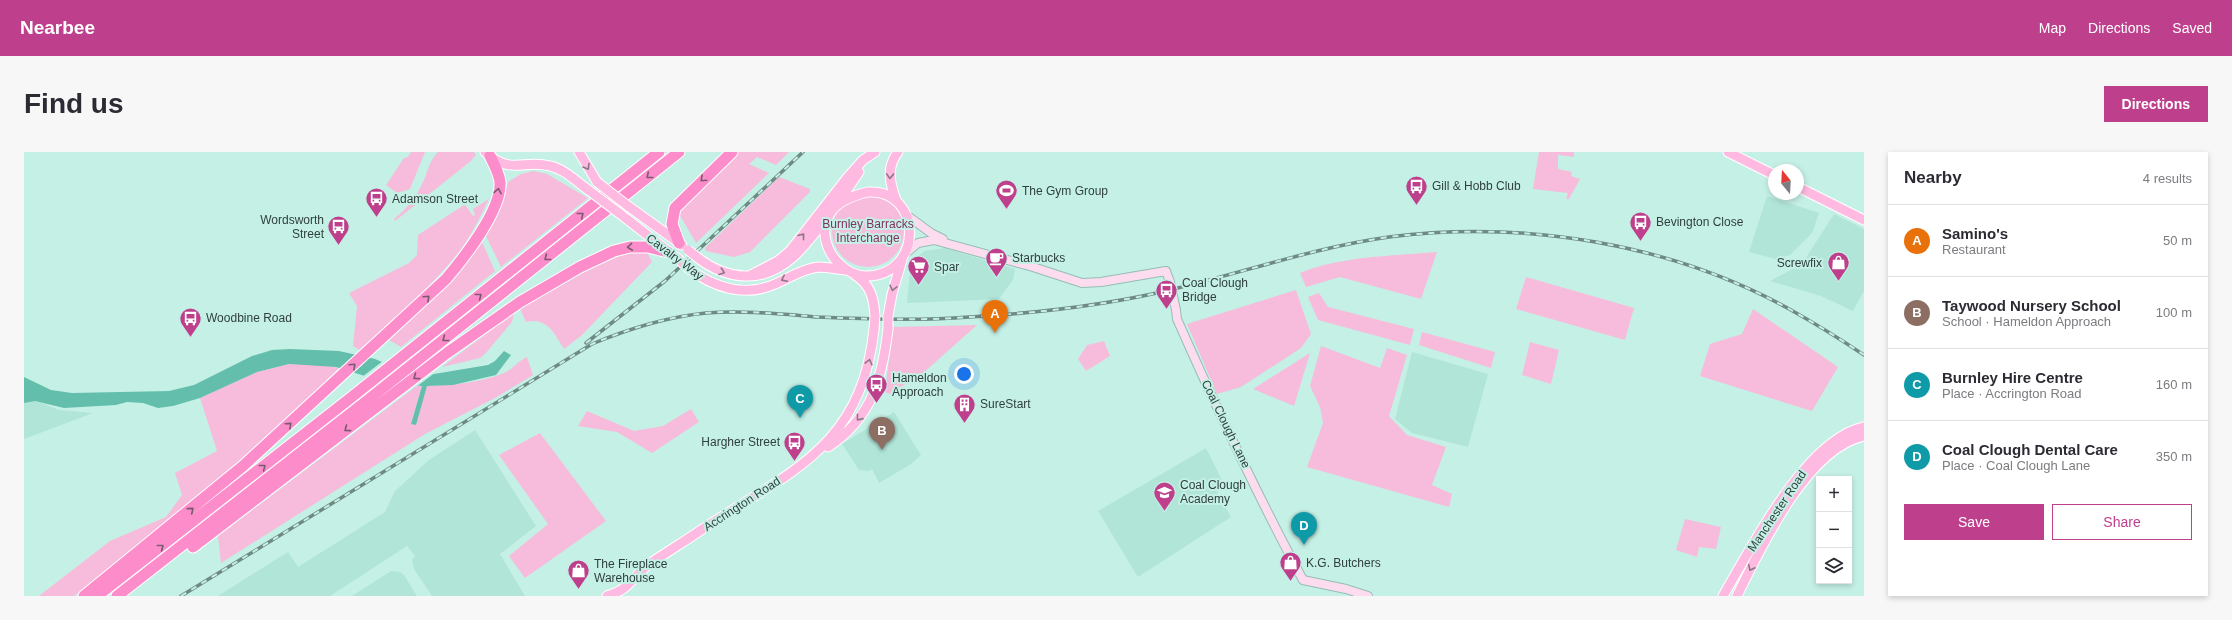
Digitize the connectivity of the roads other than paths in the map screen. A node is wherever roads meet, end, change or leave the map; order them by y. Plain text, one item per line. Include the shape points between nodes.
1 (579, 152) edge
2 (659, 152) edge
3 (679, 152) edge
4 (732, 152) edge
5 (876, 152) edge
6 (898, 152) edge
7 (1728, 152) edge
8 (488, 154) edge
9 (1768, 172) edge
10 (1804, 190) edge
11 (896, 200) junction
12 (836, 206) junction
13 (905, 214) junction
14 (827, 218) junction
15 (1864, 220) edge
16 (952, 244) junction
17 (684, 247) junction
18 (668, 252) junction
19 (904, 257) junction
20 (850, 271) junction
21 (749, 276) junction
22 (1864, 427) edge
23 (1864, 436) edge
24 (815, 455) junction
25 (84, 596) edge
26 (97, 596) edge
27 (117, 596) edge
28 (128, 596) edge
29 (607, 596) edge
30 (1368, 596) edge
31 (1723, 596) edge
32 (1738, 596) edge

1 -> 17 main road, Cavalry Way, bridge via 597,182
26 -> 2 highway via 416,347
3 -> 27 highway via 364,404
4 -> 17 highway via 675,208 672,224
5 - 12 main road
21 -> 5 main road via 778,261 790,251 838,188 863,160
6 -> 11 main road via 892,162 890,174
7 - 9 main road
8 - 18 main road, Cavalry Way, bridge via 500,163 515,167 542,165 558,168
25 -> 8 highway via 243,466 446,279 485,225 499,189 498,174
10 - 15 main road
11 - 12 main road via 883,193 868,192 856,195
11 - 13 main road
12 - 14 main road
13 - 16 main road via 931,233
13 - 19 main road via 910,237
14 - 20 main road via 825,230 828,248 838,264
14 - 21 main road, Cavalry Way via 792,259 774,270
16 - 19 main road via 934,240 923,241 914,245
16 - 30 main road, Coal Clough Lane, bridge via 1033,266 1082,283 1166,272 1177,319 1262,502 1303,580
17 -> 21 main road, Cavalry Way, bridge via 719,272
20 -> 18 main road, Cavalry Way, bridge via 818,268 798,272 764,288 742,290 714,284
18 -> 28 highway via 648,247 630,247 601,256 520,302 447,353
19 - 20 main road via 886,270 873,275 861,275
19 -> 24 main road, bridge via 893,287 884,360 872,398 845,435
24 -> 20 main road, Accrington Road, bridge via 840,427 859,393 871,355 874,304 870,289
22 - 31 main road, Manchester Road via 1838,438 1796,478 1761,530
23 -> 32 main road, Manchester Road via 1843,443 1806,477 1763,544
24 - 29 main road, Accrington Road via 649,565 624,588

